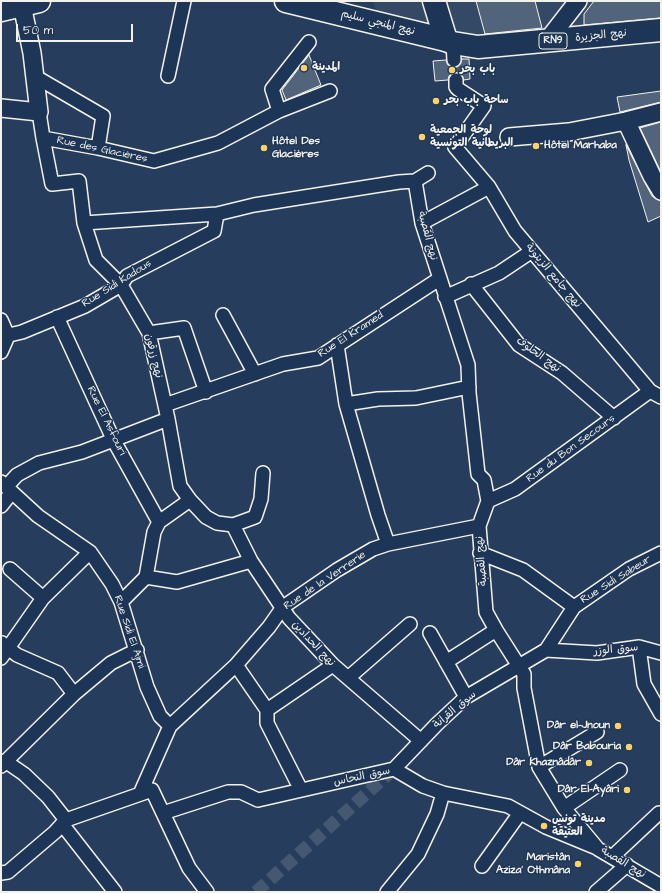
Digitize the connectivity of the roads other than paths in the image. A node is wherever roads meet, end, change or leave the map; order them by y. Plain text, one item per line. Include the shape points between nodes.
1 (184, 1) edge
2 (286, 1) edge
3 (434, 1) edge
4 (578, 1) edge
5 (309, 4) edge
6 (13, 6) edge
7 (661, 30) edge
8 (547, 41) junction
9 (308, 42) dead end
10 (451, 47) junction
11 (168, 76) dead end
12 (36, 77) junction
13 (456, 80) tunnel mouth
14 (330, 91) dead end
15 (1, 108) edge
16 (279, 111) junction
17 (39, 112) junction
18 (661, 112) edge
19 (626, 121) junction
20 (510, 137) dead end
21 (43, 138) junction
22 (98, 148) junction
23 (428, 173) dead end
24 (415, 181) junction
25 (489, 187) junction
26 (661, 191) edge
27 (217, 214) junction
28 (422, 222) junction
29 (84, 223) junction
30 (532, 251) junction
31 (439, 279) junction
32 (471, 284) junction
33 (121, 285) junction
34 (445, 297) junction
35 (223, 316) dead end
36 (57, 318) junction
37 (1, 320) edge
38 (149, 333) junction
39 (4, 337) edge
40 (337, 345) junction
41 (1, 352) edge
42 (255, 374) junction
43 (469, 387) junction
44 (206, 392) junction
45 (656, 394) edge
46 (346, 404) junction
47 (165, 405) junction
48 (614, 418) junction
49 (168, 419) junction
50 (114, 441) junction
51 (263, 473) dead end
52 (6, 487) edge
53 (190, 500) junction
54 (488, 501) junction
55 (1, 506) edge
56 (159, 522) junction
57 (233, 525) junction
58 (479, 526) junction
59 (388, 544) junction
60 (90, 552) junction
61 (480, 553) junction
62 (661, 553) edge
63 (250, 561) junction
64 (10, 569) dead end
65 (146, 577) junction
66 (43, 598) junction
67 (121, 602) junction
68 (574, 606) junction
69 (283, 607) junction
70 (410, 624) dead end
71 (496, 630) junction
72 (430, 633) dead end
73 (639, 647) junction
74 (3, 650) edge
75 (137, 650) junction
76 (546, 650) junction
77 (661, 653) edge
78 (446, 662) junction
79 (236, 665) junction
80 (518, 665) junction
81 (333, 666) junction
82 (348, 678) junction
83 (74, 694) junction
84 (466, 697) junction
85 (267, 710) junction
86 (661, 714) edge
87 (170, 726) junction
88 (597, 732) dead end
89 (421, 741) junction
90 (3, 763) edge
91 (539, 767) junction
92 (394, 769) junction
93 (620, 770) dead end
94 (301, 790) junction
95 (443, 793) junction
96 (140, 794) junction
97 (564, 808) junction
98 (163, 813) junction
99 (520, 813) junction
100 (659, 813) dead end
101 (64, 822) junction
102 (598, 849) junction
103 (612, 857) junction
104 (482, 866) dead end
105 (627, 866) junction
106 (1, 873) edge
107 (661, 886) edge
108 (115, 892) edge
109 (207, 892) edge
110 (387, 892) edge
111 (596, 892) edge

1 - 11 street
2 - 5 main road, نهج المنجي سليم
3 - 10 main road
4 - 8 street
5 - 10 main road, نهج المنجي سليم
6 - 12 street
7 - 8 main road, نهج الجزيرة / RN9
8 - 10 main road, نهج الجزيرة / RN9
9 - 16 street via 272,89
12 - 17 street
12 - 22 street via 103,116
13 - 25 street, نهج جامع الزيتونة via 458,89 484,107 455,147
14 - 16 street, Rue des Glacières
15 - 17 street
16 - 22 street, Rue des Glacières via 218,143 154,162
17 - 21 street, Rue des Glacières
18 - 19 street
19 - 20 street via 569,132
19 - 26 street
21 - 22 street, Rue des Glacières
21 - 29 street, نهج زرقون via 52,184 79,182
23 - 24 street
24 - 27 street via 254,205
24 - 28 street, نهج القصبة
25 - 28 street
25 - 30 street, نهج جامع الزيتونة via 515,231
27 - 29 street
27 - 33 street, Rue Sidi Kadous via 214,231 127,276
28 - 31 street, نهج القصبة
29 - 33 street, نهج زرقون via 96,260
30 - 32 street via 499,272
30 - 45 street, نهج جامع الزيتونة
31 - 34 street, نهج القصبة
31 - 40 street, Rue El Kramed
32 - 34 street
32 - 48 street, نهج الحلوف via 519,345 562,373
33 - 36 street, Rue Sidi Kadous via 85,306
33 - 38 street, نهج زرقون
34 - 43 street, نهج القصبة via 468,365
35 - 42 street
36 - 39 street, Rue Sidi Kadous
36 - 50 street, Rue El Asfouri
37 - 39 street
38 - 44 street via 184,328
38 - 47 street, نهج زرقون
39 - 41 street
40 - 42 street, Rue El Kramed via 318,358 283,364
40 - 46 street
42 - 44 street, Rue El Kramed
43 - 46 street via 416,398 378,399
43 - 54 street, نهج القصبة via 478,474 484,480
44 - 47 street, Rue El Kramed
45 - 48 street, Rue du Bon Secours
46 - 59 street
47 - 49 street, نهج زرقون
48 - 54 street, Rue du Bon Secours via 515,489
49 - 50 street
49 - 53 street, نهج زرقون via 180,486
50 - 52 street via 39,463 17,475
50 - 56 street, Rue El Asfouri
51 - 57 street via 261,499 255,517
52 - 55 street
52 - 60 street, Rue Sidi El Ajmi via 38,516
53 - 56 street
53 - 57 street, نهج زرقون via 206,517 217,523
54 - 58 street, نهج القصبة
56 - 65 street via 154,532
57 - 63 street, نهج الحدادين
58 - 59 street, Rue de la Verrerie
58 - 61 street, نهج القصبة
59 - 69 street, Rue de la Verrerie via 373,549 337,570
60 - 66 street
60 - 67 street, Rue Sidi El Ajmi
61 - 68 street via 523,570
61 - 71 street, نهج القصبة via 486,612
62 - 68 street, Rue Sidi Sabeur via 629,569
63 - 65 street via 177,582
63 - 69 street, نهج الحدادين
64 - 66 street
65 - 67 street
66 - 74 street
67 - 75 street, Rue Sidi El Ajmi
68 - 76 street, Rue Sidi Sabeur
69 - 79 street, Rue de la Verrerie
69 - 81 street, نهج الحدادين via 289,618
70 - 82 street
71 - 78 street
71 - 80 street, نهج القصبة
72 - 78 street
73 - 76 street, سوق الوزر via 597,654
73 - 77 street, سوق الوزر
73 - 86 street via 644,684
74 - 83 street via 58,674
75 - 83 street via 111,663
75 - 87 street, Rue Sidi El Ajmi via 156,709
76 - 80 street, سوق القرانة
78 - 84 street
79 - 85 street
79 - 87 street, Rue de la Verrerie
80 - 84 street, سوق القرانة
80 - 91 street, نهج القصبة via 524,674 524,688
81 - 82 street, نهج الحدادين
81 - 85 street
82 - 89 street, نهج الحدادين
83 - 90 street
84 - 89 street, سوق القرانة
85 - 94 street via 267,722
87 - 96 street
88 - 91 street
89 - 92 street, سوق القرانة
90 - 101 street via 24,774 48,797
91 - 97 street, نهج القصبة
92 - 94 street, سوق النحاس
92 - 95 street, سوق النحاس via 423,786
93 - 97 street
94 - 98 street, سوق النحاس via 258,800 241,792 228,792
95 - 99 street, سوق النحاس via 508,806
95 - 110 street via 418,854
96 - 98 street via 152,790
96 - 101 street
97 - 102 street, نهج القصبة
98 - 109 street via 189,868
99 - 102 street, سوق النحاس
99 - 104 street
100 - 103 street
101 - 106 street via 8,872
101 - 108 street
102 - 103 street, نهج القصبة
103 - 105 street, نهج القصبة
105 - 107 street, نهج القصبة
105 - 111 street

